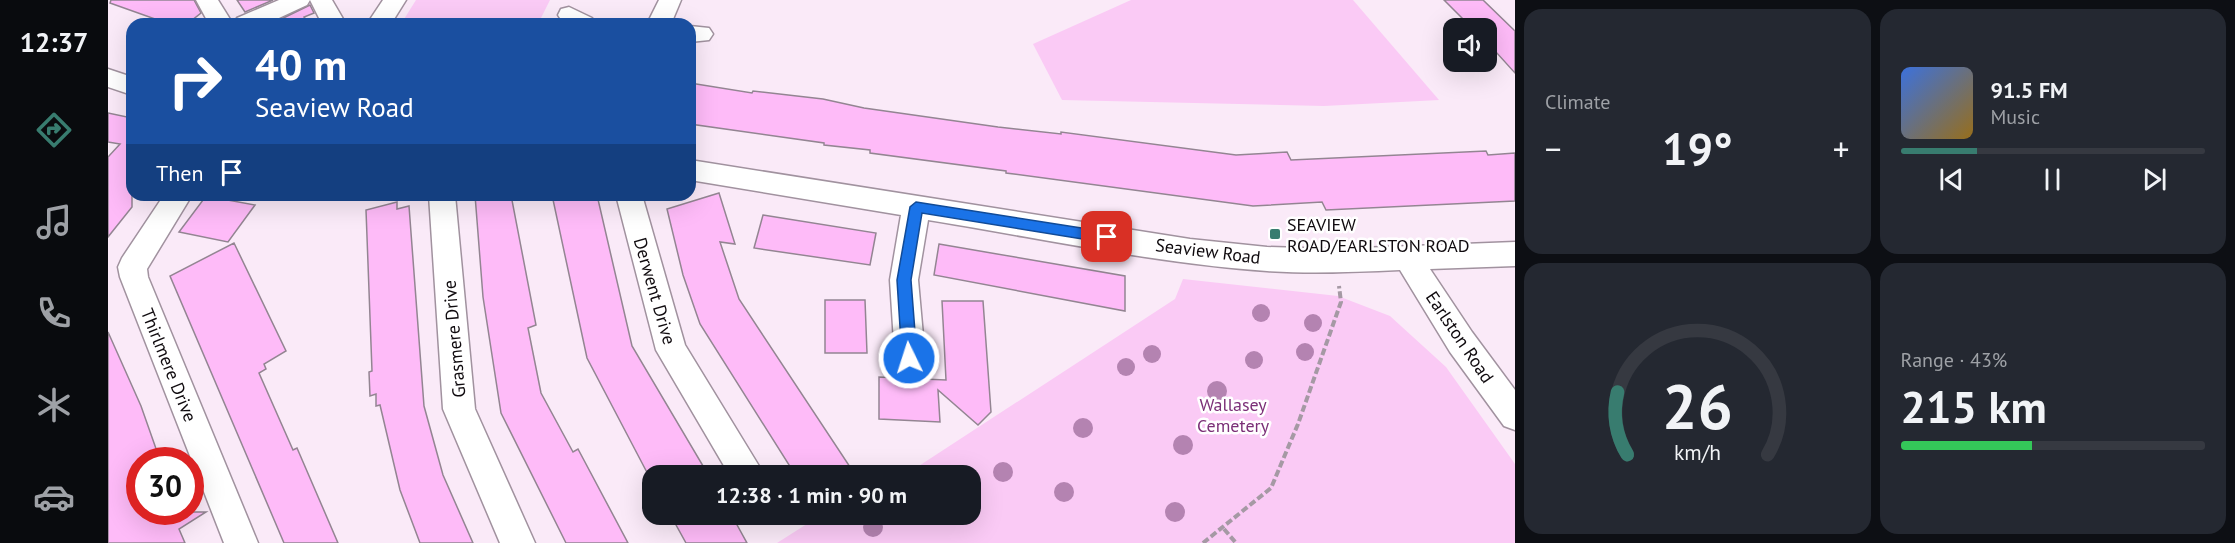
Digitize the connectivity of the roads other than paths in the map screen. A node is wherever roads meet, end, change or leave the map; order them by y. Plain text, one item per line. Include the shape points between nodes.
1 (207, 0) edge
2 (299, 0) edge
3 (321, 0) edge
4 (395, 0) edge
5 (670, 0) edge
6 (218, 18) edge
7 (258, 18) edge
8 (331, 18) edge
9 (383, 18) edge
10 (662, 18) edge
11 (108, 78) edge
12 (126, 84) edge
13 (696, 171) edge
14 (175, 201) edge
15 (442, 201) edge
16 (631, 201) edge
17 (916, 207) junction
18 (1515, 254) edge
19 (1407, 258) junction
20 (909, 358) dead end
21 (1515, 415) edge
22 (742, 465) edge
23 (241, 543) edge
24 (518, 543) edge

1 - 6 street
2 - 7 street
3 - 8 street
4 - 9 street
5 - 10 street
11 - 12 street
13 - 17 street, Seaview Road
14 - 23 street, Thirlmere Drive via 132,267
15 - 24 street, Grasmere Drive via 459,409
16 - 22 street, Derwent Drive via 671,350
17 - 19 street, Seaview Road via 1267,259
17 - 20 street via 904,280
18 - 19 street, Seaview Road
19 - 21 street, Earlston Road via 1461,342

